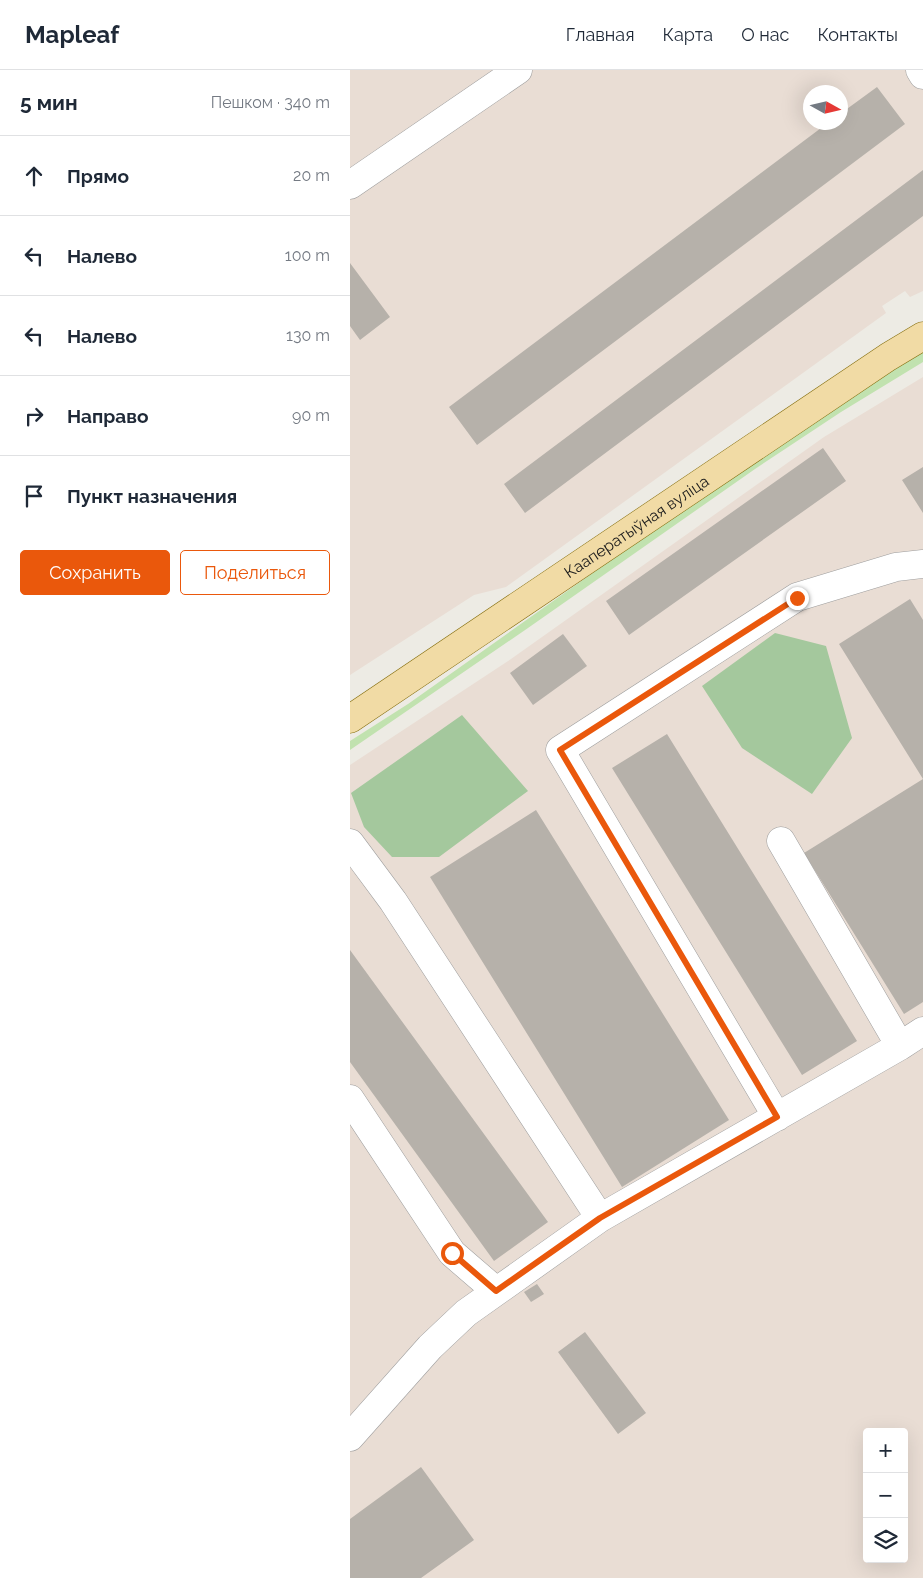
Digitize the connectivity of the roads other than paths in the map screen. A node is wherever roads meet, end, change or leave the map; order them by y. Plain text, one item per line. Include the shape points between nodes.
1 (518, 70) edge
2 (920, 70) edge
3 (923, 75) edge
4 (350, 185) edge
5 (923, 336) edge
6 (923, 564) edge
7 (350, 719) edge
8 (781, 841) dead end
9 (350, 843) edge
10 (923, 1031) edge
11 (900, 1046) junction
12 (350, 1099) edge
13 (777, 1117) junction
14 (600, 1218) junction
15 (496, 1291) junction
16 (350, 1437) edge

1 - 4 lane
2 - 3 lane
5 - 7 main road, Кааператыўная вуліца
6 - 13 lane via 896,567 797,598 560,750
8 - 11 lane
9 - 14 lane via 398,909
10 - 11 lane
11 - 13 lane
12 - 15 lane via 452,1253
13 - 14 lane
14 - 15 lane
15 - 16 lane via 466,1312 430,1347

